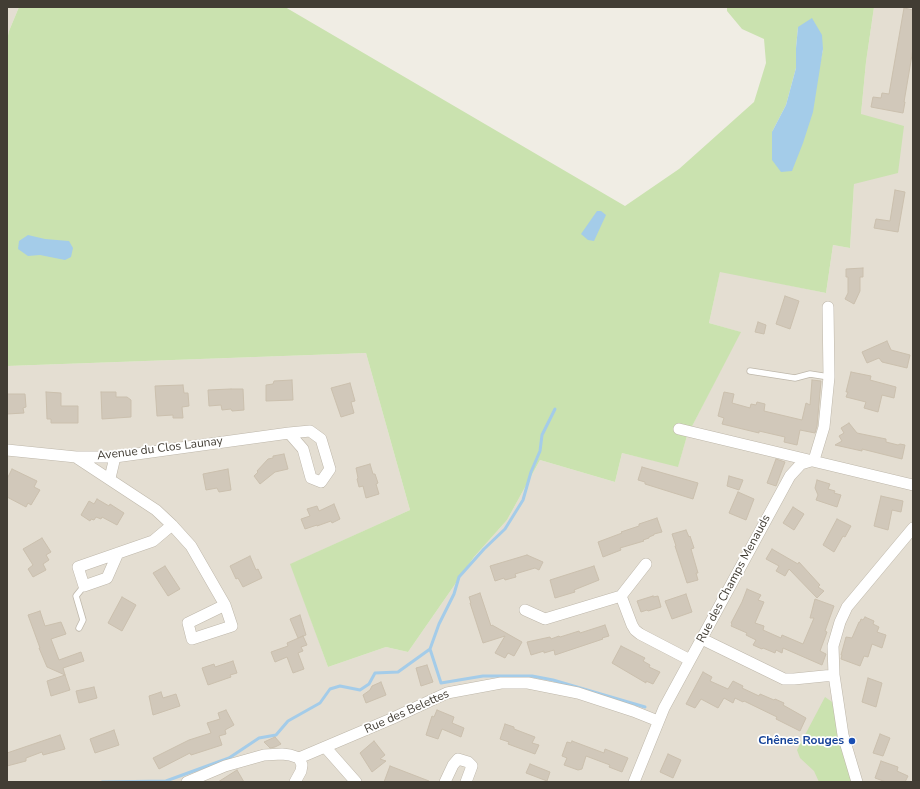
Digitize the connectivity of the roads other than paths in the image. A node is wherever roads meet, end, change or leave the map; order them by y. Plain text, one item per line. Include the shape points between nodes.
1 (828, 307) dead end
2 (750, 371) dead end
3 (829, 377) junction
4 (679, 429) dead end
5 (289, 433) junction
6 (7, 450) edge
7 (76, 457) junction
8 (115, 457) junction
9 (814, 460) junction
10 (110, 478) junction
11 (913, 485) edge
12 (172, 525) junction
13 (913, 528) edge
14 (118, 553) junction
15 (646, 564) dead end
16 (84, 586) junction
17 (621, 596) junction
18 (225, 605) dead end
19 (525, 610) dead end
20 (79, 628) dead end
21 (702, 638) junction
22 (690, 660) junction
23 (834, 675) junction
24 (658, 721) junction
25 (326, 748) junction
26 (300, 758) junction
27 (187, 782) edge
28 (295, 782) edge
29 (356, 782) edge
30 (445, 782) edge
31 (466, 782) edge
32 (634, 782) edge
33 (857, 782) edge

1 - 3 street
2 - 3 lane via 795,378 810,374
3 - 9 street via 824,427
4 - 9 street
5 - 5 street, Avenue du Clos Launay via 303,449 311,478 321,482 330,469 321,439 310,431
5 - 8 street, Avenue du Clos Launay
6 - 7 street, Avenue du Clos Launay
7 - 8 street, Avenue du Clos Launay
7 - 10 street
8 - 10 street
9 - 11 street
9 - 21 street, Rue des Champs Menauds via 801,464 790,476
10 - 12 street via 156,510
12 - 14 street via 153,540
12 - 18 street via 191,546
13 - 23 street via 847,607 834,646
14 - 16 street via 106,578
14 - 16 street via 78,567
15 - 17 street
16 - 20 lane via 76,596 83,620
17 - 19 street via 545,619
17 - 22 street via 635,630
21 - 22 street, Rue des Champs Menauds
21 - 23 street via 784,679
22 - 24 street, Rue des Champs Menauds
23 - 33 street via 843,735
24 - 25 street, Rue des Belettes via 578,694 528,683 501,683 447,693
24 - 32 street, Rue des Champs Menauds
25 - 26 street, Rue des Belettes
25 - 29 street
26 - 27 street via 282,754 264,755 225,766
26 - 28 street via 301,771
30 - 31 street via 458,759 472,766

